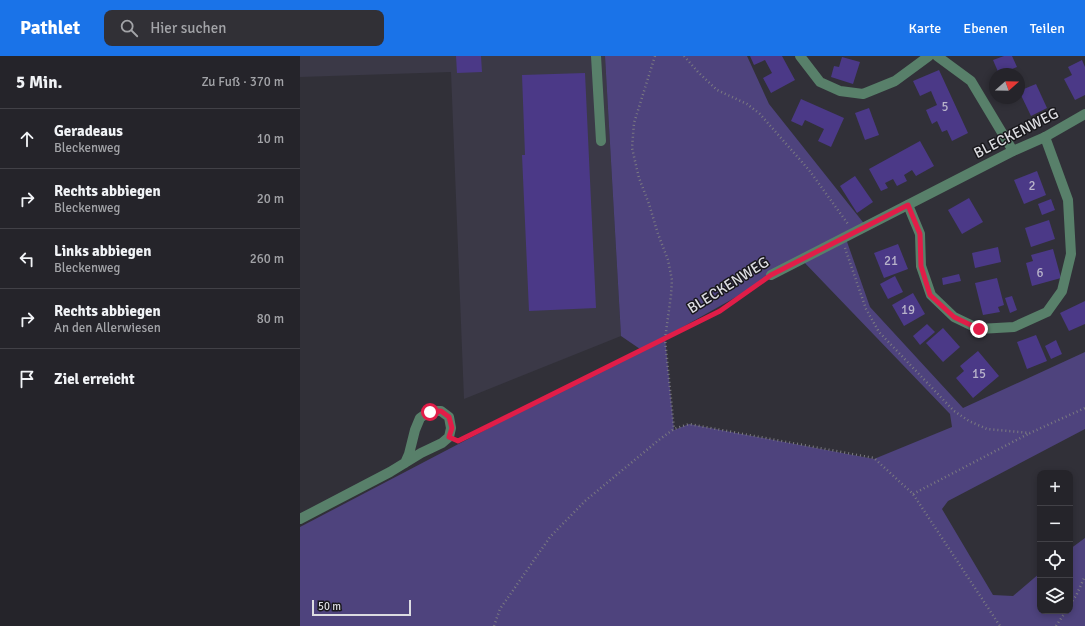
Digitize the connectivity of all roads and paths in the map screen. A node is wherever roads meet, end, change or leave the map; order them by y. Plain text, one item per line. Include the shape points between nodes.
1 (596, 56) edge
2 (655, 56) edge
3 (684, 56) edge
4 (800, 56) edge
5 (929, 56) edge
6 (937, 56) edge
7 (1085, 114) edge
8 (1045, 137) junction
9 (601, 141) dead end
10 (1013, 151) junction
11 (908, 205) junction
12 (855, 232) junction
13 (842, 238) junction
14 (771, 275) joint
15 (665, 339) junction
16 (1085, 408) edge
17 (674, 430) junction
18 (1030, 433) junction
19 (454, 439) junction
20 (405, 463) junction
21 (913, 494) junction
22 (300, 519) edge
23 (1085, 576) edge
24 (1073, 600) edge
25 (1064, 614) edge
26 (494, 626) edge
27 (1000, 626) edge
28 (1056, 626) edge

1 - 9 street
2 - 15 path via 634,123 632,148 639,178 668,260 672,280
3 - 12 path via 717,90 747,104 760,114 809,170
4 - 5 street via 820,82 840,91 863,94 895,81
6 - 10 street via 971,81
7 - 8 street, BLECKENWEG
8 - 10 street, BLECKENWEG
8 - 11 street via 1068,200 1071,254 1062,291 1047,312 1014,327 979,329 954,317 930,295 921,266 920,234
10 - 11 street, BLECKENWEG
11 - 12 street, BLECKENWEG
12 - 13 street, BLECKENWEG
13 - 14 street, BLECKENWEG
13 - 18 path via 866,309 879,332 954,411 987,429
14 - 15 path, BLECKENWEG via 720,311
15 - 17 path
15 - 19 path, BLECKENWEG
16 - 18 path
17 - 21 path via 689,424 874,458
17 - 26 path via 585,502 550,537 500,609
18 - 21 path
19 - 20 street
19 - 20 street via 449,417 441,411 430,412 420,418
20 - 22 street
21 - 27 path
23 - 24 path
25 - 28 path

